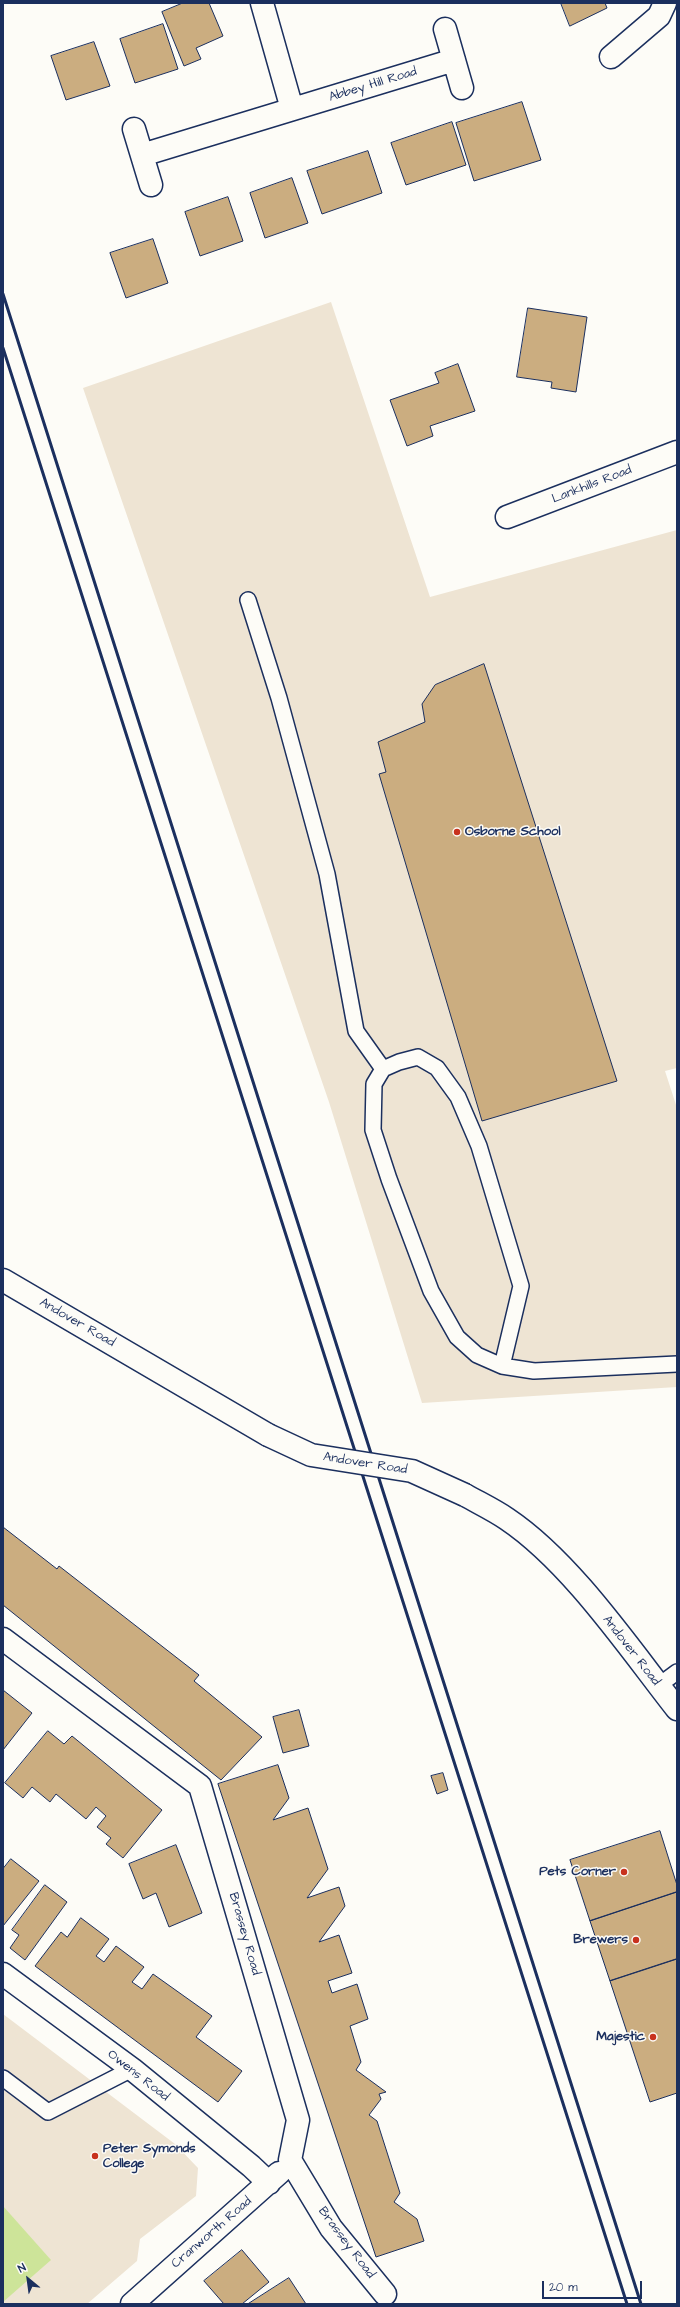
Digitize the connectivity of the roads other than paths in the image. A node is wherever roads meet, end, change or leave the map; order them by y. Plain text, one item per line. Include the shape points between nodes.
1 (262, 3) edge
2 (665, 3) edge
3 (445, 28) dead end
4 (611, 57) dead end
5 (454, 60) junction
6 (462, 88) dead end
7 (292, 109) junction
8 (134, 129) dead end
9 (142, 155) junction
10 (151, 185) dead end
11 (677, 452) edge
12 (507, 517) dead end
13 (248, 600) dead end
14 (383, 1069) junction
15 (3, 1280) edge
16 (677, 1364) edge
17 (502, 1366) junction
18 (3, 1639) edge
19 (677, 1672) edge
20 (658, 1686) junction
21 (677, 1709) edge
22 (3, 1974) edge
23 (132, 2070) junction
24 (3, 2078) edge
25 (290, 2160) junction
26 (269, 2183) junction
27 (390, 2299) edge
28 (132, 2304) edge

1 - 7 street
2 - 4 street via 659,16
3 - 5 street
5 - 6 street
5 - 7 street, Abbey Hill Road
7 - 9 street, Abbey Hill Road
8 - 9 street
9 - 10 street
11 - 12 street, Lankhills Road
13 - 14 lane via 279,698 327,874 356,1031
14 - 17 lane via 374,1084 373,1130 388,1179 431,1291 457,1337 477,1355
14 - 17 lane via 418,1057 437,1068 458,1097 479,1146 521,1286
15 - 20 street, Andover Road, bridge via 268,1435 310,1456 412,1471 465,1495 508,1519 545,1550 593,1602
16 - 17 lane via 534,1371
18 - 25 street, Brassey Road via 200,1786 298,2120
19 - 20 lane
20 - 21 street, Andover Road
22 - 23 street, Owens Road
23 - 24 lane via 48,2112
23 - 26 street, Owens Road
25 - 26 street, Cranworth Road
25 - 27 street, Brassey Road via 331,2228
26 - 28 street, Cranworth Road

